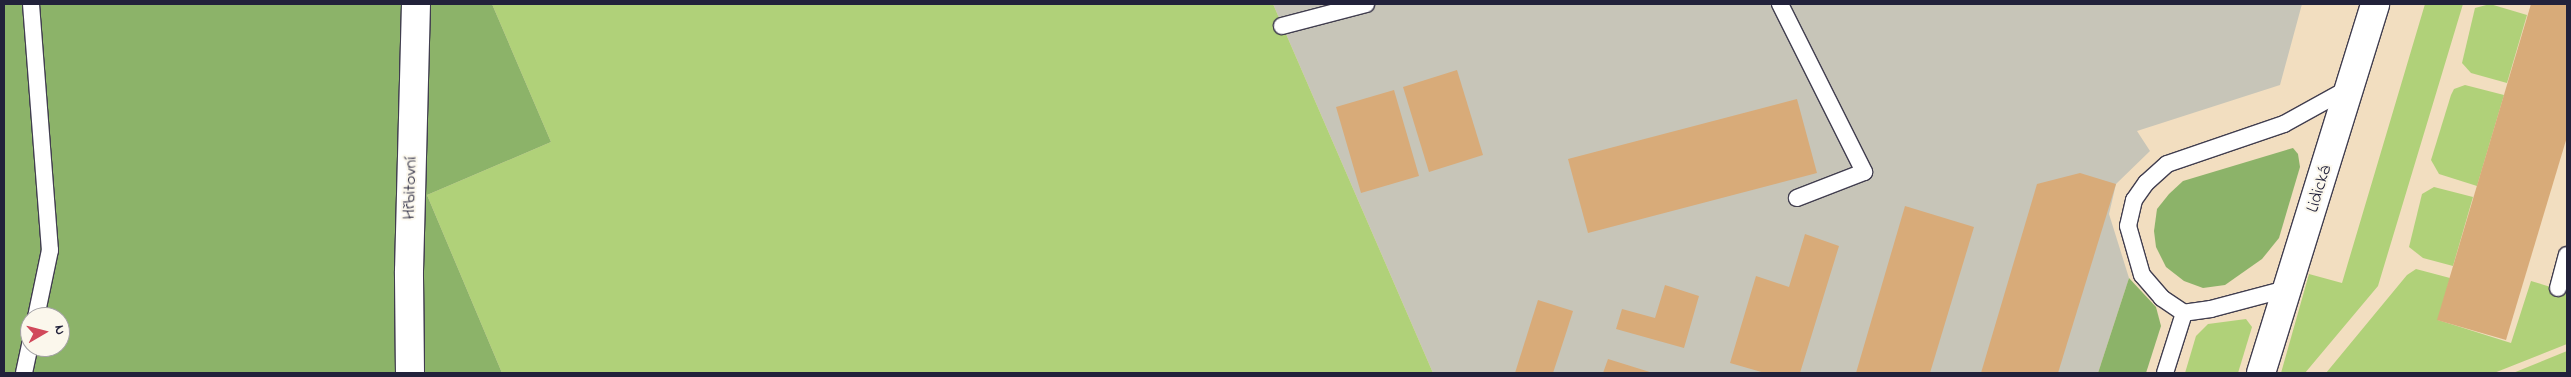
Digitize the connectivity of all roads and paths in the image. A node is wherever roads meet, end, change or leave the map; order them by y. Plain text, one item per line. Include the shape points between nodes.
1 (31, 4) edge
2 (416, 4) edge
3 (1366, 4) edge
4 (1780, 4) edge
5 (2375, 4) edge
6 (1282, 26) dead end
7 (2351, 87) junction
8 (1797, 198) dead end
9 (2567, 255) edge
10 (2290, 288) junction
11 (2558, 288) dead end
12 (38, 307) edge
13 (2184, 313) junction
14 (27, 357) edge
15 (24, 373) edge
16 (410, 373) edge
17 (2165, 373) edge
18 (2261, 373) edge

1 - 12 lane via 50,250
2 - 16 street, Hřbitovní via 409,270
3 - 6 lane
4 - 8 lane via 1864,172
5 - 7 street, Lidická
7 - 10 street, Lidická
7 - 13 lane via 2284,124 2167,164 2146,183 2134,200 2128,226 2134,257 2142,275 2155,290
9 - 11 lane
10 - 13 lane
10 - 18 street, Lidická
13 - 17 lane
14 - 15 lane

